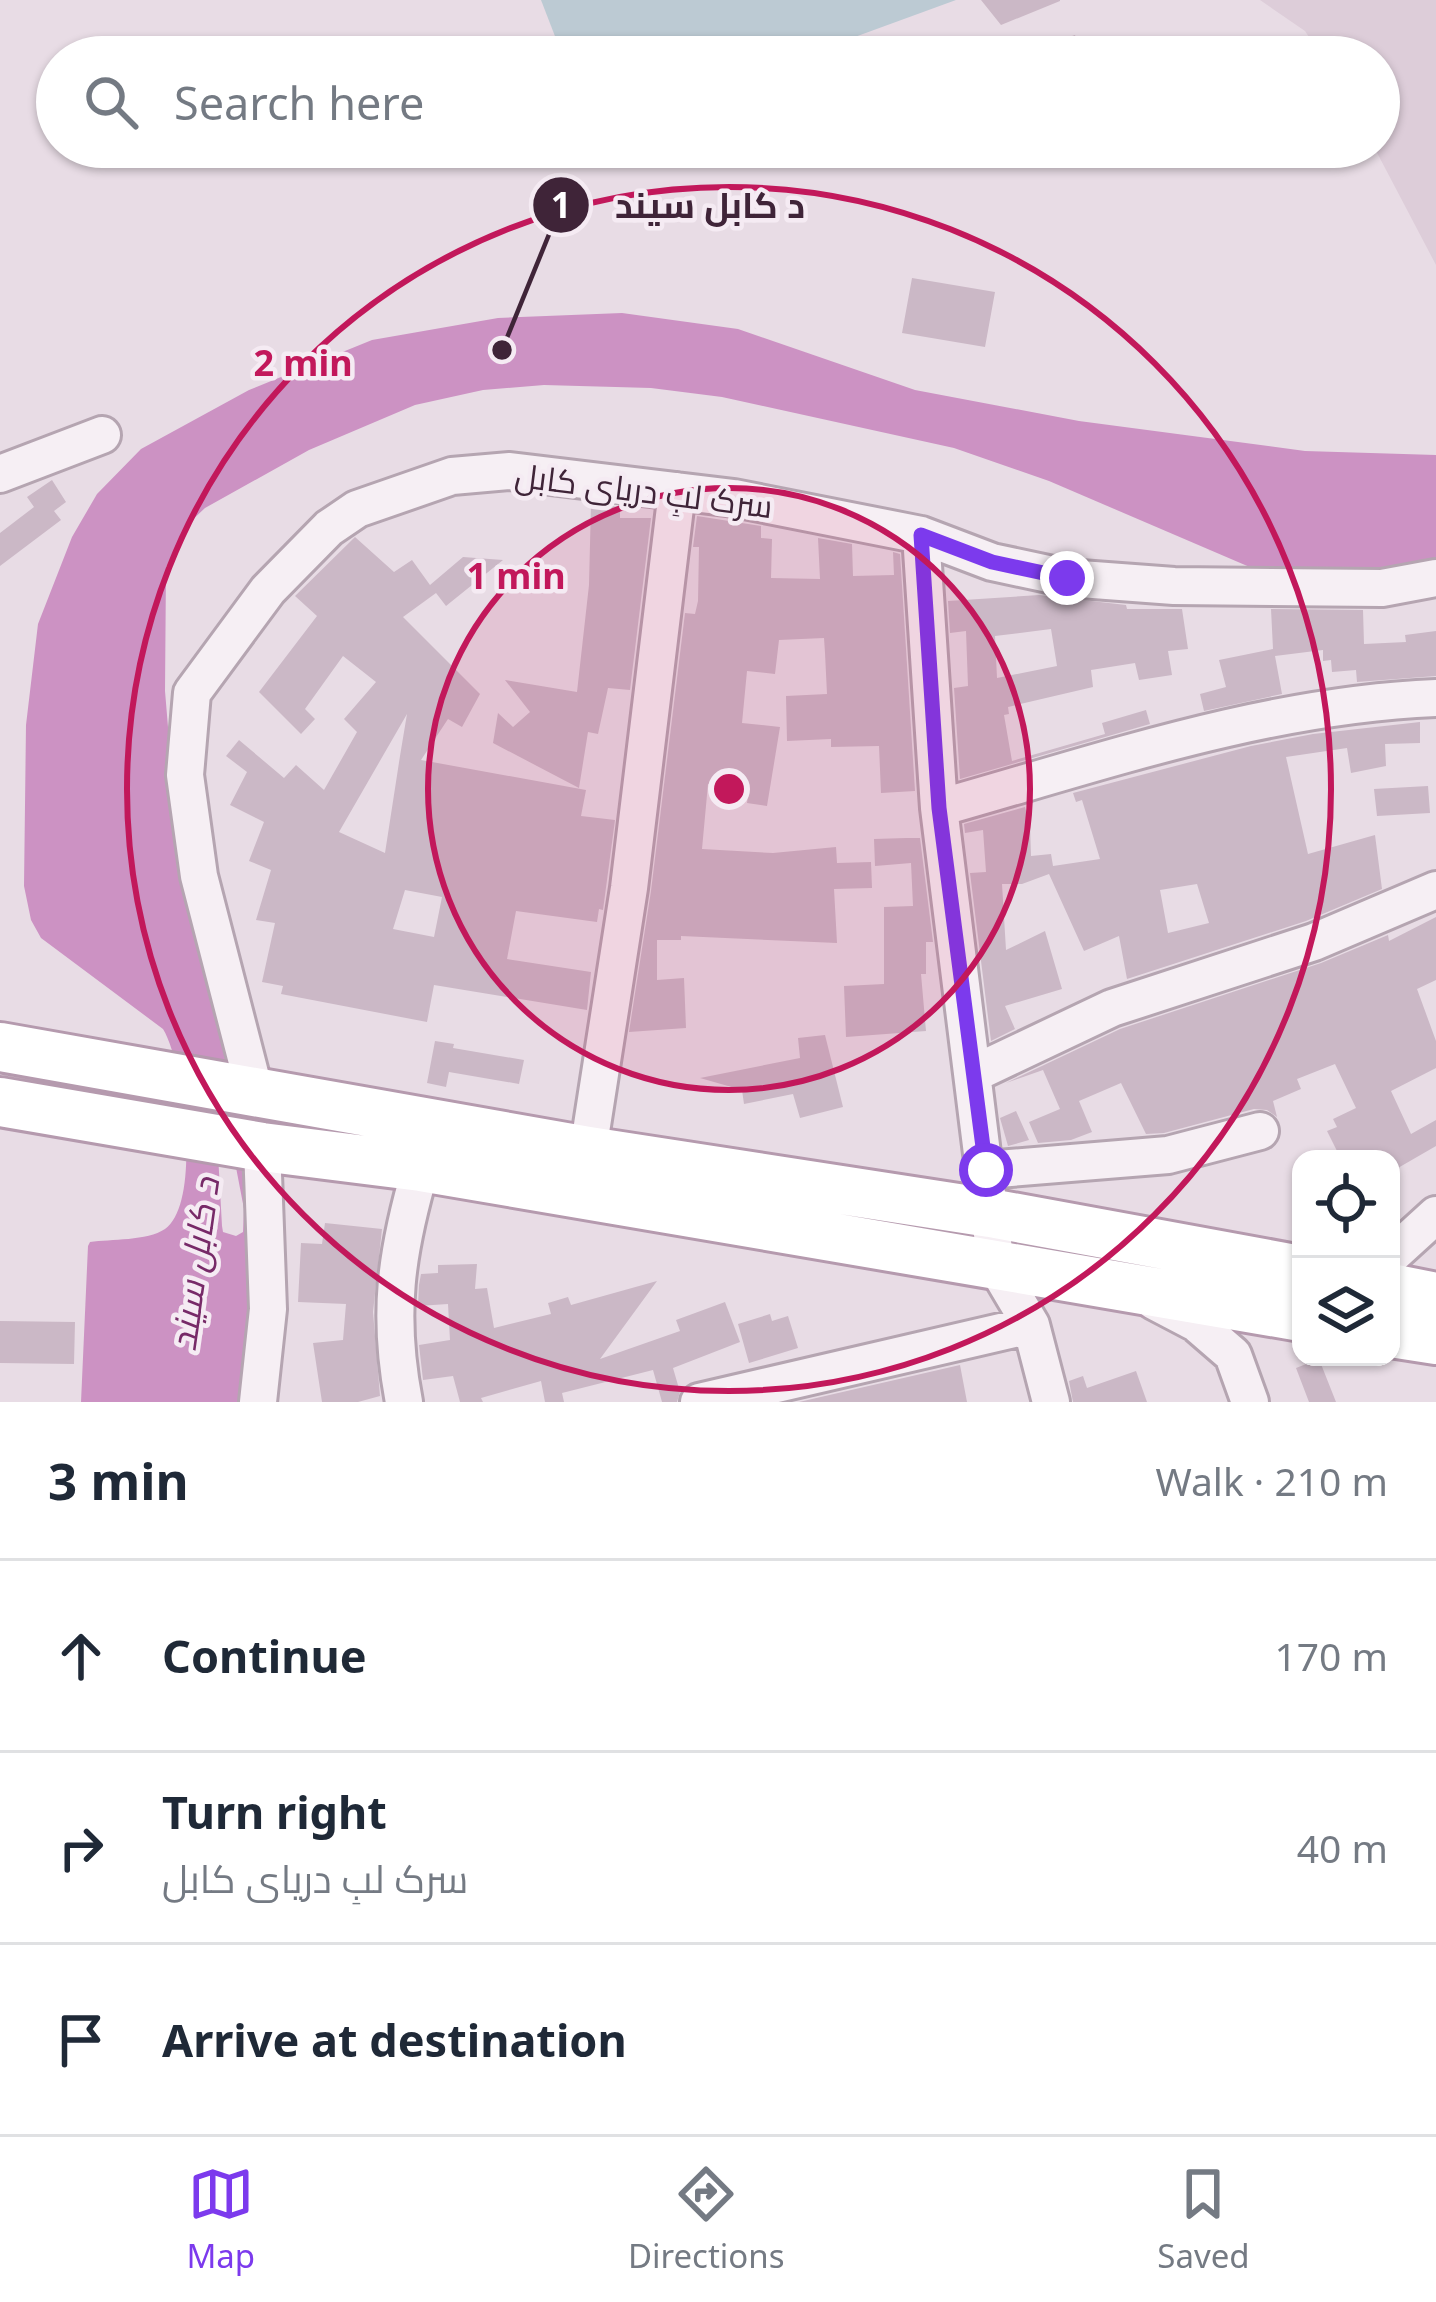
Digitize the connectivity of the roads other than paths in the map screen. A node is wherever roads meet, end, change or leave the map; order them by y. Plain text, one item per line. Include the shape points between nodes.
1 (102, 435) dead end
2 (0, 474) edge
3 (676, 491) junction
4 (921, 535) junction
5 (1436, 578) edge
6 (1436, 698) edge
7 (939, 808) junction
8 (1436, 890) edge
9 (15, 1050) edge
10 (973, 1074) junction
11 (250, 1088) junction
12 (16, 1104) edge
13 (1260, 1131) dead end
14 (259, 1146) junction
15 (588, 1151) junction
16 (421, 1167) junction
17 (988, 1191) junction
18 (1436, 1215) edge
19 (1400, 1248) edge
20 (996, 1267) junction
21 (1292, 1268) edge
22 (1128, 1287) junction
23 (1400, 1290) edge
24 (1436, 1297) edge
25 (1292, 1315) edge
26 (1031, 1325) junction
27 (1400, 1334) edge
28 (1436, 1340) edge
29 (258, 1402) edge
30 (404, 1402) edge
31 (699, 1402) edge
32 (1051, 1402) edge
33 (1250, 1402) edge

1 - 2 street
3 - 4 street, سرک لبِ دریای کابل
3 - 11 street, سرک لبِ دریای کابل via 510,471 452,476 357,508 268,590 209,666 192,693 185,776 199,876
3 - 15 street
4 - 5 street, سرک لبِ دریای کابل via 1067,578 1382,587
4 - 7 street
6 - 7 street via 1367,701 1220,728
7 - 10 street
8 - 10 street via 1314,942 1112,1008
9 - 11 main road
10 - 17 street
11 - 15 main road
12 - 14 main road
13 - 17 street
14 - 16 main road
14 - 29 street via 268,1309
15 - 17 main road
16 - 20 main road
16 - 30 street via 395,1280 394,1348
17 - 20 street
17 - 21 main road
18 - 19 street
20 - 22 main road
20 - 26 street
22 - 25 main road
22 - 33 street via 1196,1323 1233,1355
23 - 24 main road
26 - 31 street
26 - 32 street
27 - 28 main road

